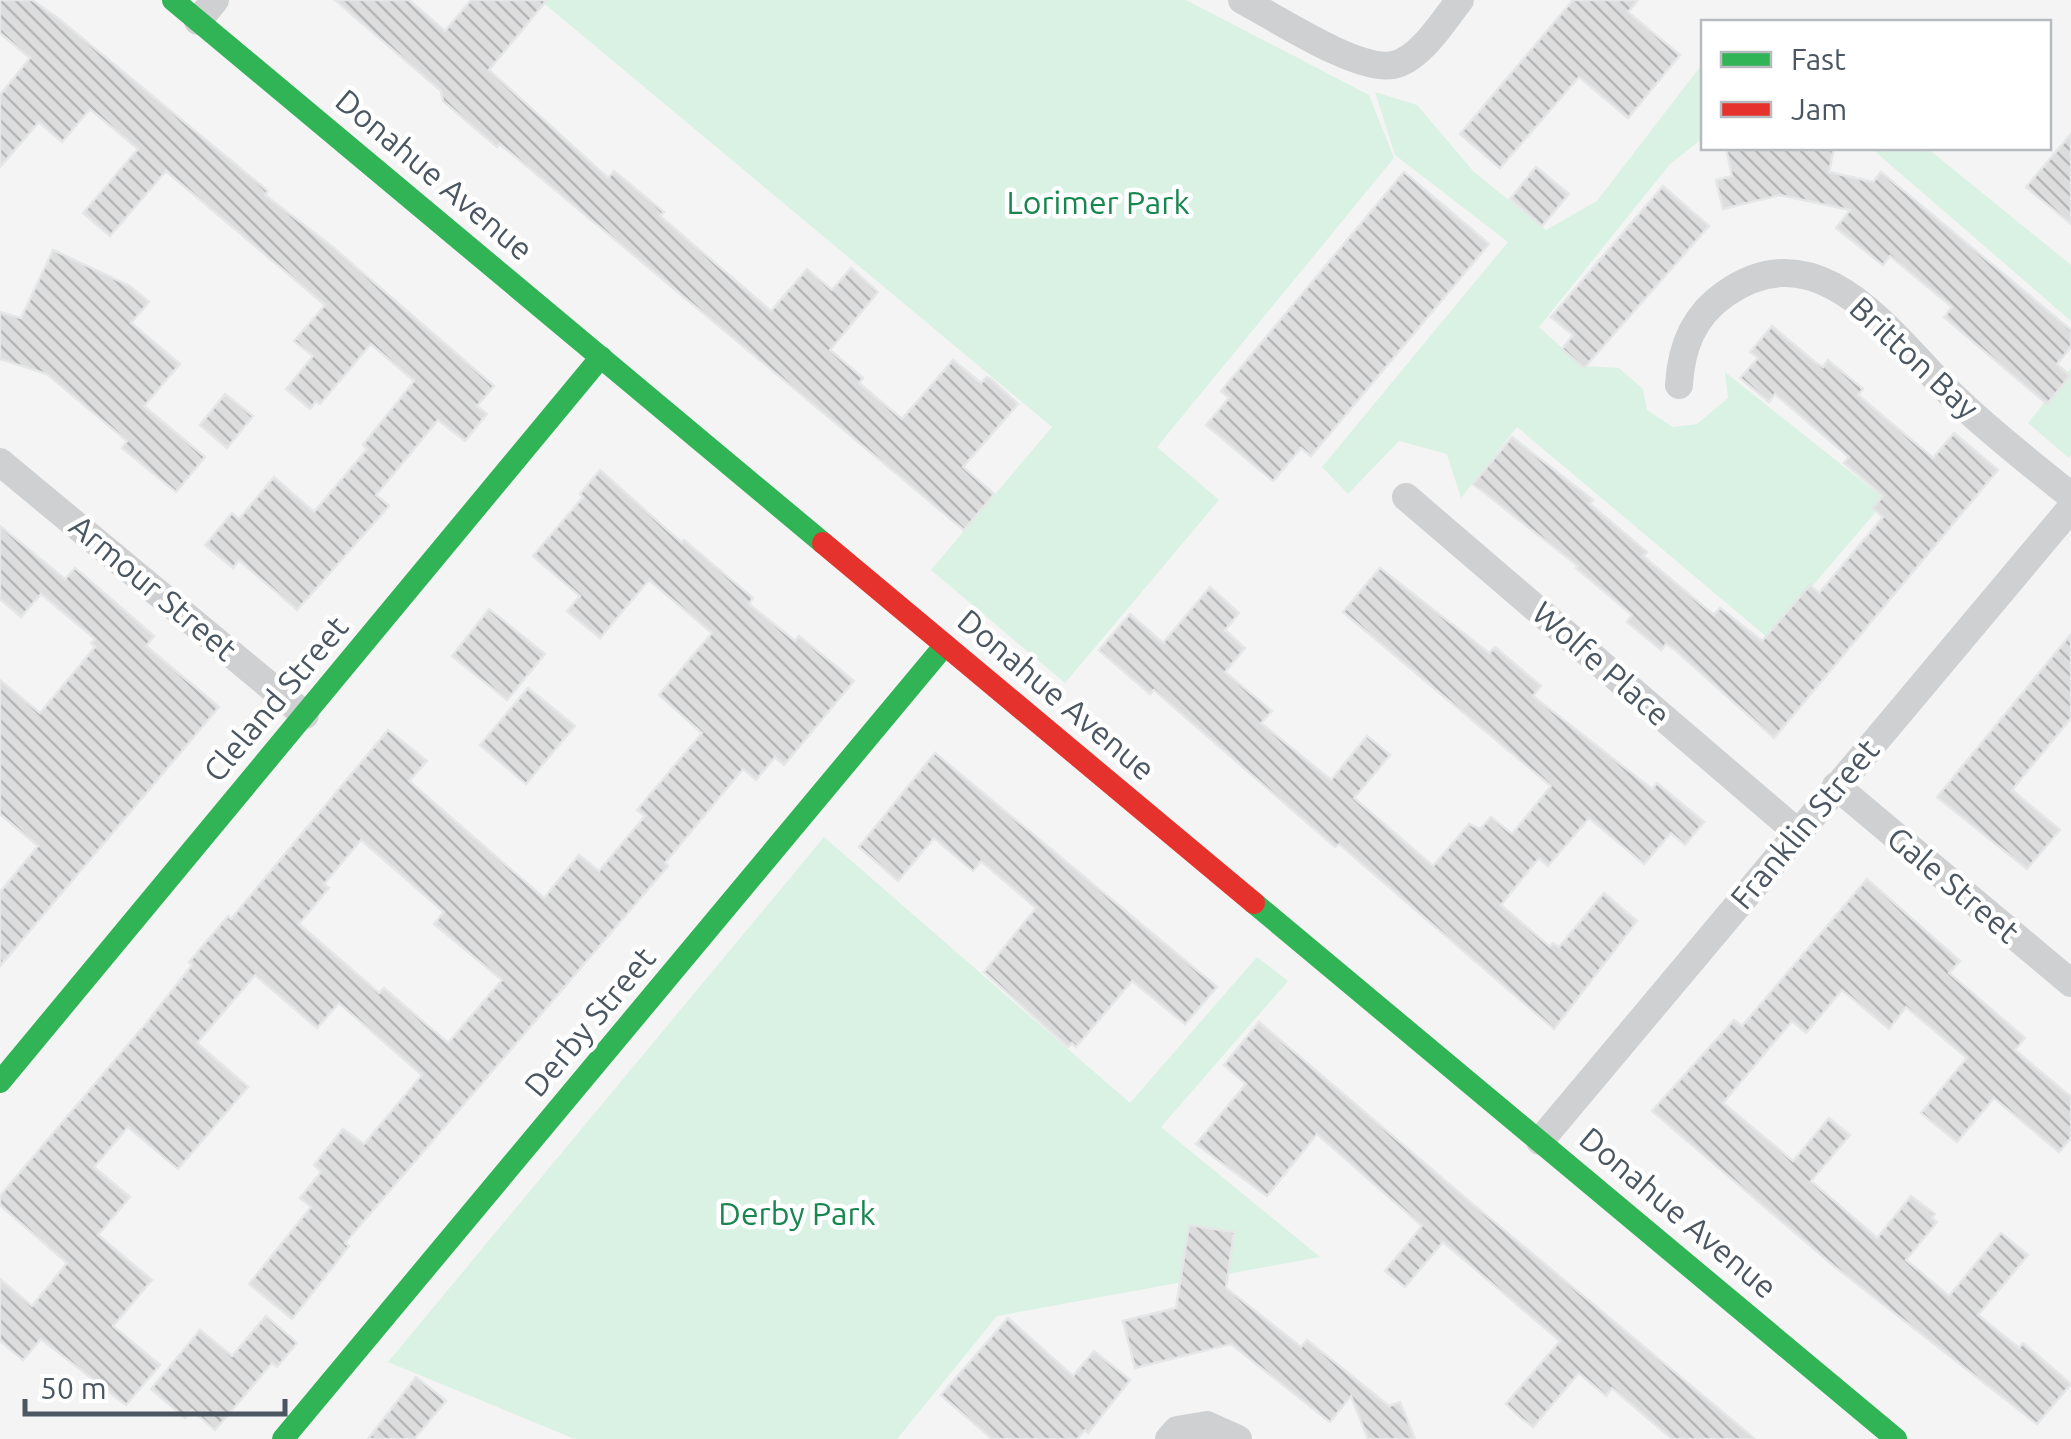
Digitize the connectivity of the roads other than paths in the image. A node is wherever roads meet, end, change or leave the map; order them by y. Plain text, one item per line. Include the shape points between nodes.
1 (173, 0) edge
2 (1242, 0) edge
3 (1460, 0) edge
4 (206, 10) edge
5 (601, 357) junction
6 (1679, 385) dead end
7 (0, 462) edge
8 (2071, 496) edge
9 (1406, 497) dead end
10 (2071, 508) edge
11 (945, 645) junction
12 (305, 715) junction
13 (1836, 786) junction
14 (1797, 832) junction
15 (2071, 983) edge
16 (0, 1082) edge
17 (1540, 1140) junction
18 (1888, 1436) edge
19 (283, 1439) edge
20 (1170, 1439) edge
21 (1238, 1439) edge

1 - 4 street, Donahue Avenue
2 - 3 street via 1371,64 1394,65
4 - 5 street, Donahue Avenue
5 - 11 street, Donahue Avenue
5 - 12 street, Cleland Street
6 - 8 street, Britton Bay via 1686,339 1718,299 1758,276 1806,276 1878,316 1959,402
7 - 12 street, Armour Street
9 - 14 street, Wolfe Place
10 - 13 street, Franklin Street
11 - 17 street, Donahue Avenue
11 - 19 street, Derby Street
12 - 16 street, Cleland Street
13 - 14 street, Franklin Street
13 - 15 street, Gale Street
14 - 17 street, Franklin Street
17 - 18 street, Donahue Avenue
20 - 21 street via 1178,1430 1206,1426

